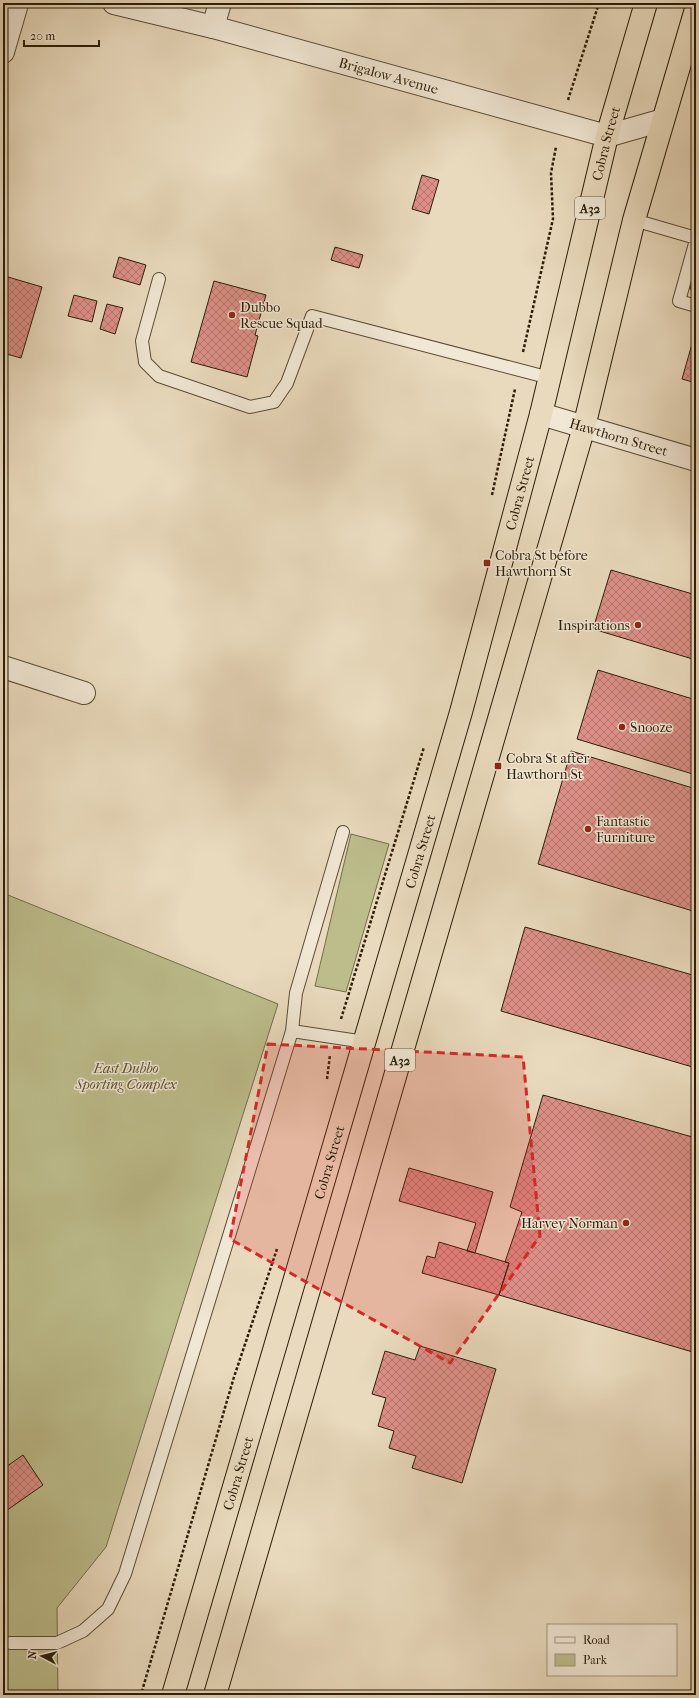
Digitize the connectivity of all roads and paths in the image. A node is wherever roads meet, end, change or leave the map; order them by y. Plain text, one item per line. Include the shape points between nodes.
1 (114, 3) edge
2 (220, 3) edge
3 (598, 3) edge
4 (646, 3) edge
5 (13, 5) edge
6 (696, 9) edge
7 (213, 27) junction
8 (3, 52) edge
9 (663, 120) junction
10 (560, 123) junction
11 (607, 136) junction
12 (634, 220) junction
13 (696, 239) edge
14 (159, 280) dead end
15 (696, 306) edge
16 (519, 370) junction
17 (550, 378) junction
18 (541, 414) junction
19 (584, 427) junction
20 (696, 460) edge
21 (492, 496) dead end
22 (3, 667) edge
23 (84, 693) dead end
24 (426, 741) dead end
25 (343, 832) dead end
26 (292, 1031) junction
27 (335, 1037) junction
28 (365, 1042) junction
29 (326, 1086) dead end
30 (277, 1248) dead end
31 (10, 1643) dead end
32 (138, 1695) edge
33 (173, 1695) edge
34 (215, 1695) edge

1 - 7 street, Brigalow Avenue
2 - 7 street
3 - 10 path
4 - 11 highway, Cobra Street / A32
5 - 8 street
6 - 9 highway, A32
7 - 10 street, Brigalow Avenue
9 - 11 street
9 - 12 highway, A32
10 - 11 street, Brigalow Avenue
10 - 16 path via 551,173 553,219
11 - 17 highway, Cobra Street / A32
12 - 13 lane
12 - 19 highway, A32
13 - 15 lane via 679,301
14 - 16 lane via 142,342 144,362 159,376 250,407 274,402 287,383 312,316
16 - 17 lane
16 - 21 path
17 - 18 highway, Cobra Street / A32
18 - 19 street, Hawthorn Street
18 - 28 highway, Cobra Street / A32 via 461,712
19 - 20 street, Hawthorn Street
19 - 34 highway, A32
22 - 23 street
24 - 27 path
25 - 26 lane via 296,993
26 - 27 lane
26 - 31 lane via 125,1574 108,1609 83,1631 57,1643
27 - 28 lane
27 - 29 path via 330,1052
28 - 33 highway, Cobra Street / A32
30 - 32 path via 234,1377 161,1631 142,1691

